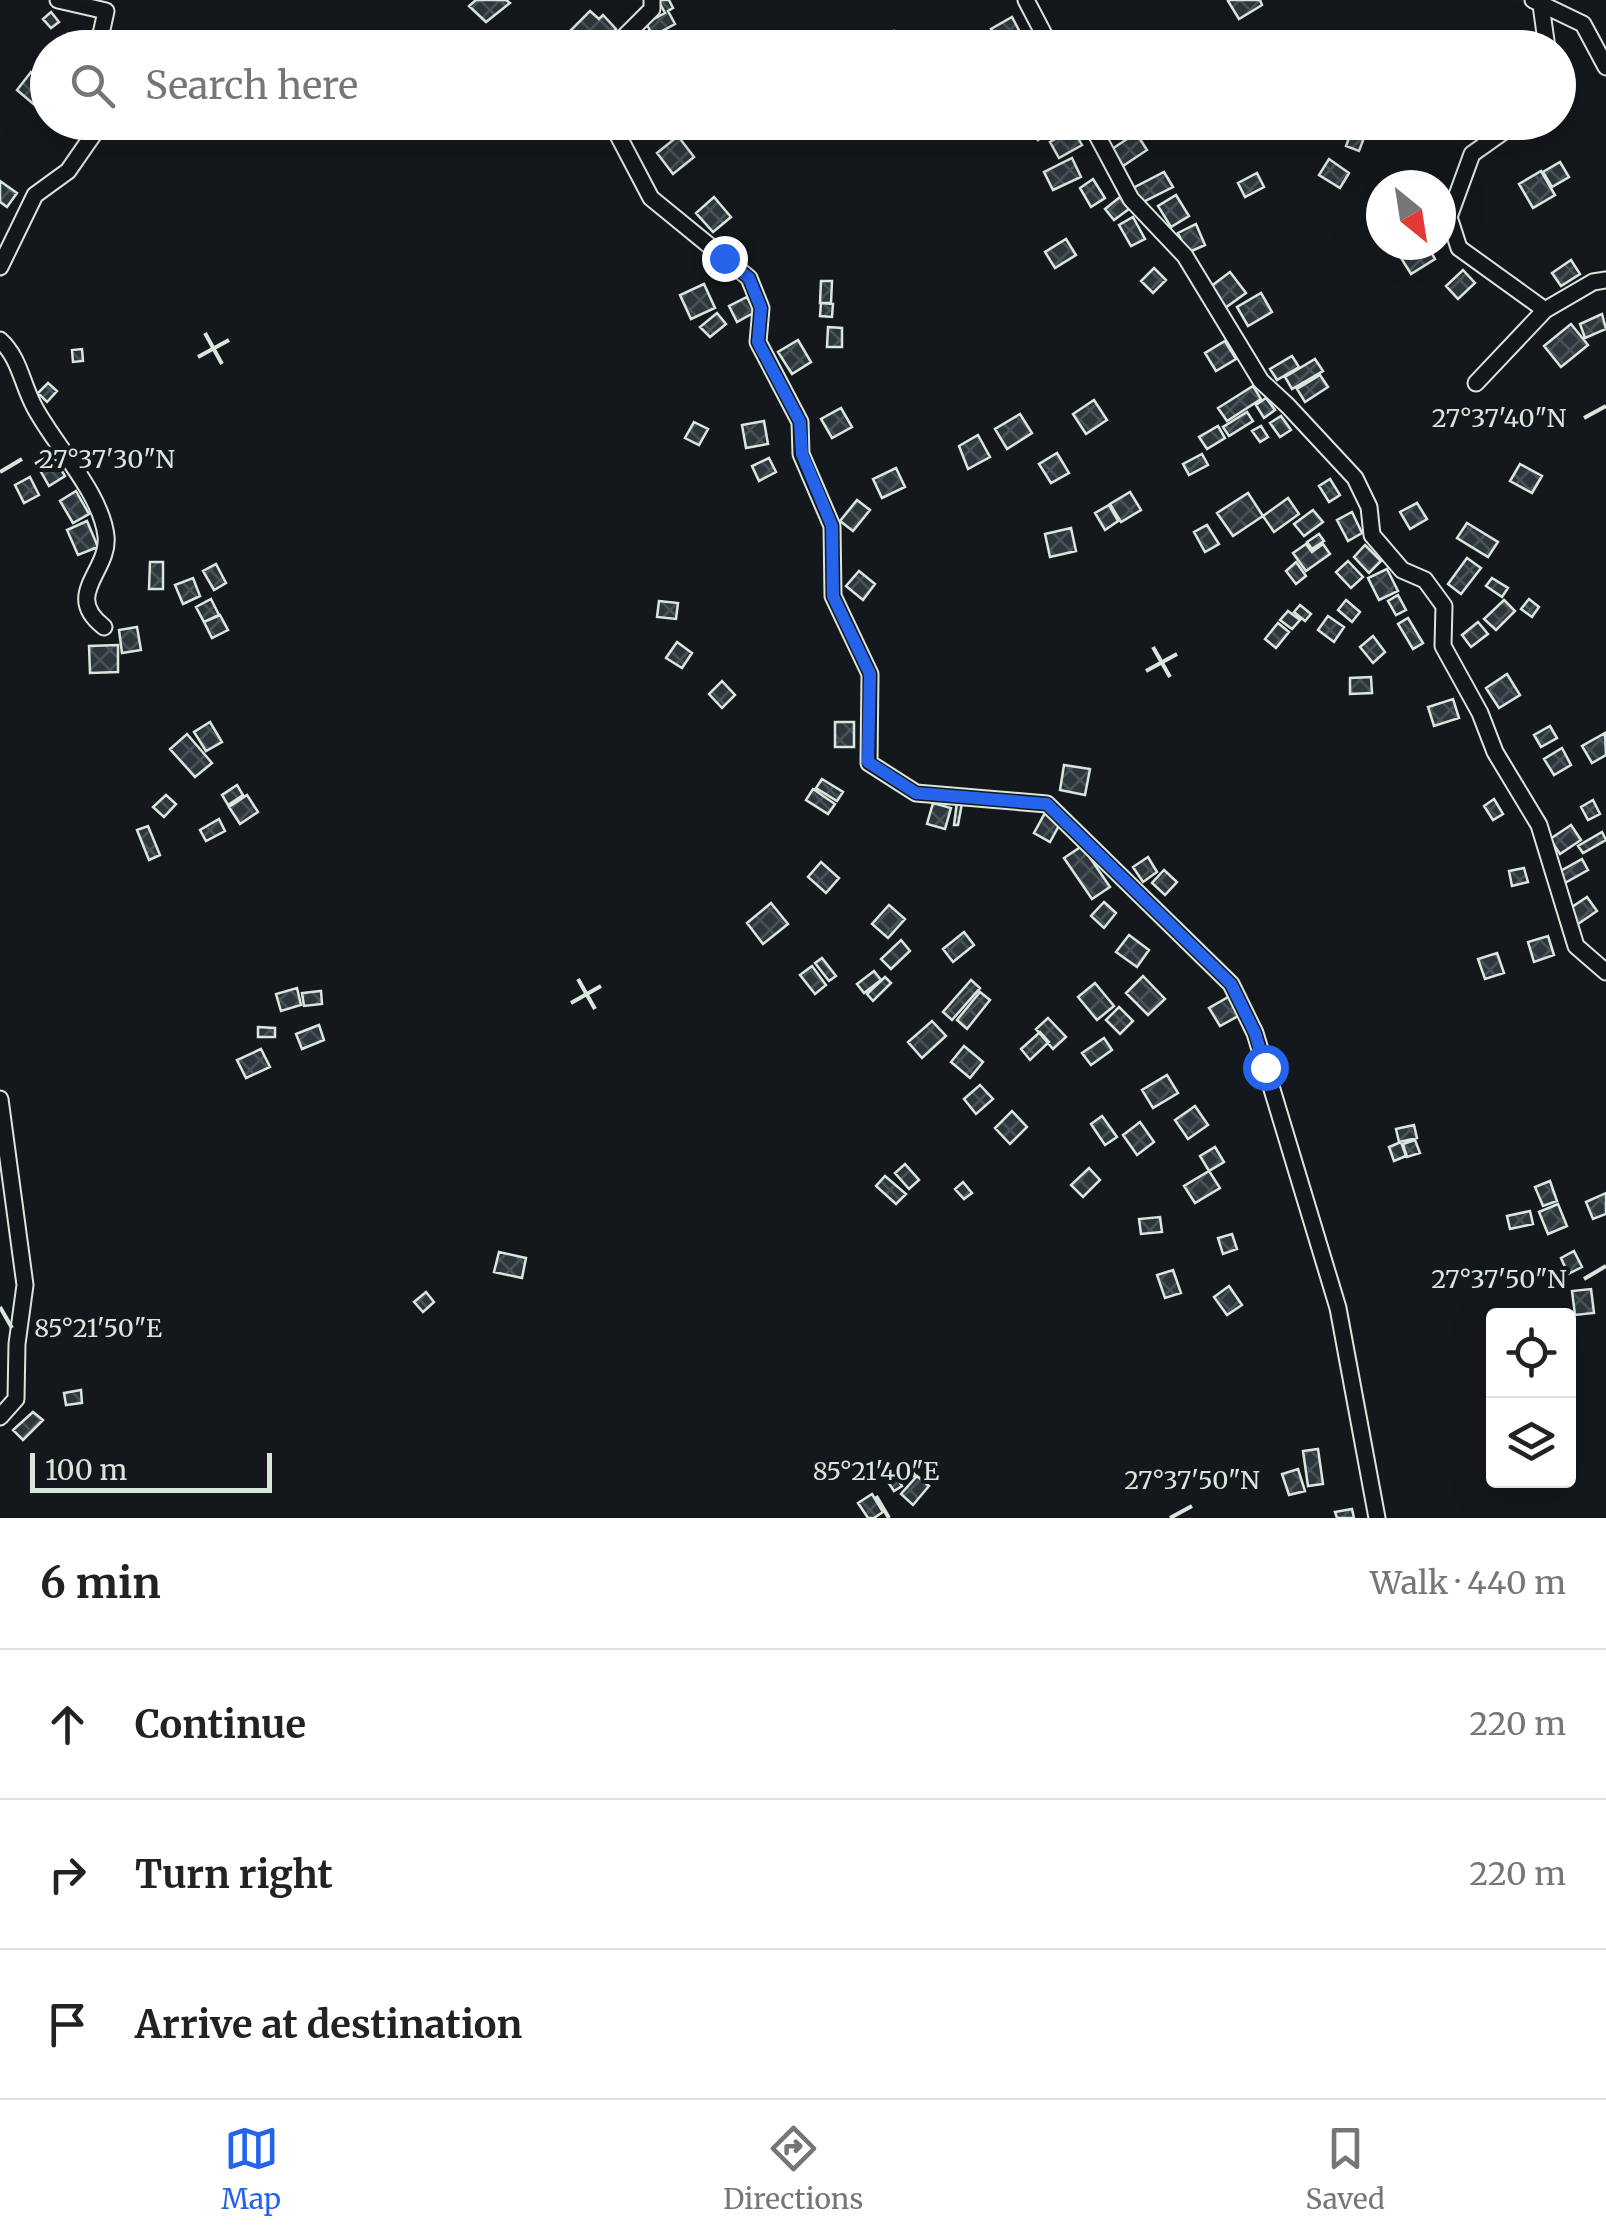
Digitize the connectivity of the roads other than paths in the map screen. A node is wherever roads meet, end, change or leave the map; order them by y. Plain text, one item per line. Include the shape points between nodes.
1 (58, 0) edge
2 (652, 0) edge
3 (1026, 0) edge
4 (1537, 3) edge
5 (102, 30) edge
6 (631, 30) edge
7 (1042, 30) edge
8 (1543, 30) edge
9 (1606, 67) edge
10 (90, 140) edge
11 (620, 140) edge
12 (1100, 140) edge
13 (1492, 140) edge
14 (0, 267) edge
15 (1606, 280) edge
16 (1544, 310) junction
17 (0, 340) edge
18 (1476, 383) dead end
19 (104, 626) dead end
20 (1606, 972) edge
21 (0, 1100) edge
22 (0, 1416) edge
23 (1377, 1518) edge

1 - 5 street via 106,10
2 - 6 street via 652,9
3 - 7 street
4 - 8 street
4 - 9 street via 1583,24
10 - 14 street via 68,171 35,195
11 - 23 street via 651,198 749,278 761,308 758,342 800,422 802,454 832,526 833,596 870,674 868,762 916,793 1047,804 1231,984 1255,1033 1338,1308
12 - 20 street via 1131,199 1185,256 1261,382 1355,478 1369,507 1372,535 1402,570 1425,580 1444,606 1442,646 1540,825 1576,946
13 - 16 street via 1472,154 1449,218 1460,248
15 - 16 street
16 - 18 street
17 - 19 street via 101,515 107,542 87,592 90,614
21 - 22 street via 25,1285 16,1399

